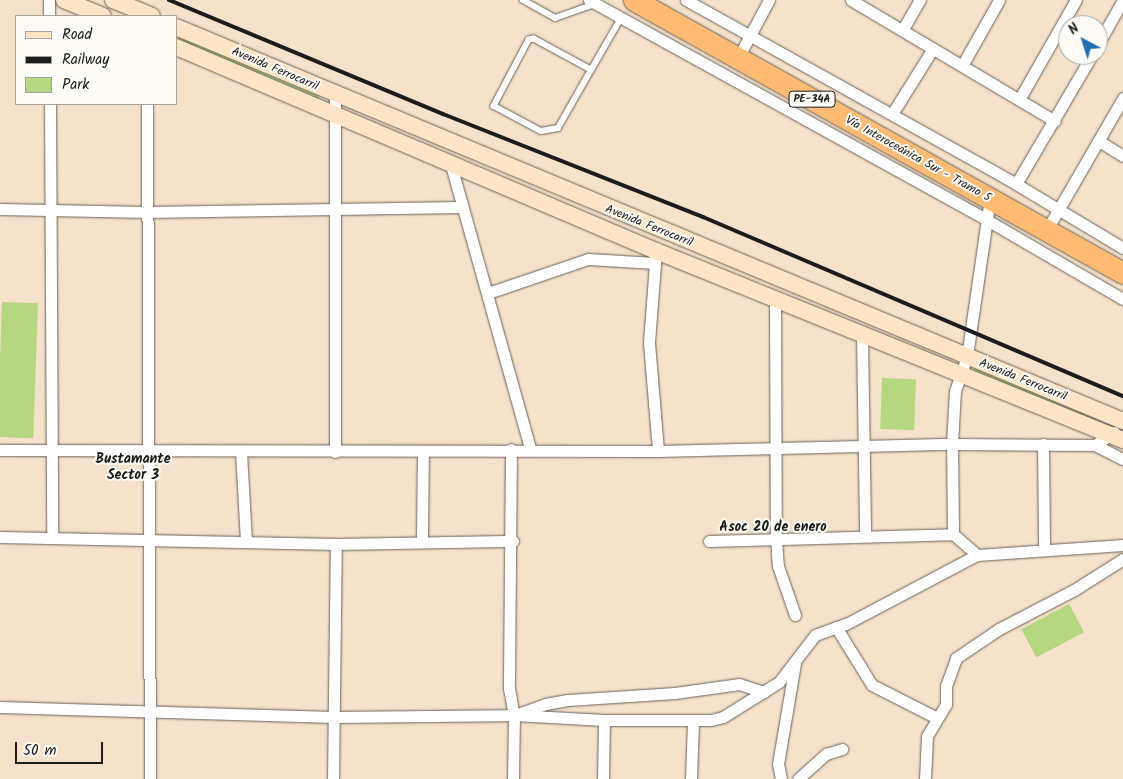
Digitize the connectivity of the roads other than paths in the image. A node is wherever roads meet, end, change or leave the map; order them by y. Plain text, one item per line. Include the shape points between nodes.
1 (49, 0) edge
2 (64, 0) edge
3 (112, 0) edge
4 (523, 0) edge
5 (634, 0) edge
6 (686, 0) edge
7 (769, 0) edge
8 (851, 0) edge
9 (920, 0) edge
10 (999, 0) edge
11 (1076, 0) edge
12 (1123, 0) edge
13 (593, 2) edge
14 (50, 15) edge
15 (101, 15) edge
16 (149, 15) edge
17 (621, 18) junction
18 (1108, 26) edge
19 (178, 28) edge
20 (903, 29) junction
21 (750, 34) junction
22 (178, 48) edge
23 (932, 50) junction
24 (738, 58) junction
25 (963, 64) junction
26 (1086, 65) edge
27 (591, 70) junction
28 (335, 95) junction
29 (1020, 98) junction
30 (1123, 98) edge
31 (50, 105) edge
32 (147, 105) edge
33 (892, 114) junction
34 (335, 117) junction
35 (1055, 121) junction
36 (1098, 141) junction
37 (1123, 156) edge
38 (451, 165) junction
39 (1016, 184) junction
40 (461, 207) junction
41 (0, 209) edge
42 (333, 209) junction
43 (50, 210) junction
44 (988, 210) junction
45 (1058, 210) junction
46 (147, 212) junction
47 (1046, 231) junction
48 (1123, 248) edge
49 (656, 257) junction
50 (1123, 273) edge
51 (488, 294) junction
52 (775, 299) junction
53 (1123, 299) edge
54 (862, 336) junction
55 (967, 356) junction
56 (960, 374) junction
57 (1122, 421) edge
58 (1117, 438) edge
59 (952, 444) junction
60 (1043, 444) junction
61 (1095, 445) junction
62 (864, 446) junction
63 (530, 448) junction
64 (511, 449) junction
65 (0, 450) edge
66 (774, 450) junction
67 (423, 451) junction
68 (658, 451) junction
69 (51, 452) junction
70 (240, 452) junction
71 (335, 452) junction
72 (151, 453) junction
73 (1123, 459) edge
74 (954, 534) junction
75 (865, 536) junction
76 (0, 537) edge
77 (52, 538) junction
78 (776, 539) junction
79 (422, 540) junction
80 (151, 541) junction
81 (246, 541) junction
82 (513, 541) junction
83 (710, 541) dead end
84 (336, 544) junction
85 (1123, 545) edge
86 (1044, 548) junction
87 (977, 555) junction
88 (1123, 559) edge
89 (795, 615) dead end
90 (836, 627) junction
91 (796, 660) junction
92 (764, 692) junction
93 (0, 707) edge
94 (149, 712) junction
95 (514, 715) junction
96 (333, 717) junction
97 (937, 718) junction
98 (604, 720) junction
99 (693, 720) junction
100 (842, 749) dead end
101 (150, 779) edge
102 (333, 779) edge
103 (513, 779) edge
104 (603, 779) edge
105 (691, 779) edge
106 (781, 779) edge
107 (798, 779) edge
108 (925, 779) edge

1 - 14 street
2 - 15 main road
3 - 16 main road
4 - 13 lane via 555,18
5 - 24 highway, Vía Interoceánica Sur - Tramo 5 / PE-34A
6 - 21 street
7 - 21 street
8 - 20 street
9 - 20 street
10 - 25 street
11 - 29 street
12 - 18 street
13 - 17 street
17 - 27 lane
17 - 44 street
19 - 28 main road, Avenida Ferrocarril
20 - 23 street
21 - 24 street
21 - 33 street
22 - 34 main road, Avenida Ferrocarril
23 - 25 street
23 - 33 street
24 - 44 highway, Vía Interoceánica Sur - Tramo 5 / PE-34A
25 - 29 street
26 - 35 street
27 - 27 lane via 558,128 552,131 541,131 494,106 529,40 534,39
28 - 34 street
28 - 55 main road, Avenida Ferrocarril
29 - 35 street
30 - 36 street
31 - 43 street
32 - 46 street
33 - 39 street
34 - 38 main road, Avenida Ferrocarril
34 - 42 street
35 - 39 street
36 - 37 street
36 - 45 street
38 - 40 street
38 - 49 main road, Avenida Ferrocarril
39 - 45 street
40 - 42 street
40 - 51 street
41 - 43 street
42 - 46 street
42 - 71 street
43 - 46 street
43 - 69 street
44 - 47 highway, Vía Interoceánica Sur - Tramo 5 / PE-34A
44 - 53 street
44 - 55 street
45 - 47 street
45 - 48 street
46 - 72 street
47 - 50 highway, Vía Interoceánica Sur - Tramo 5 / PE-34A
49 - 51 street via 588,259
49 - 52 main road, Avenida Ferrocarril
49 - 68 street via 649,343
51 - 63 street
52 - 54 main road, Avenida Ferrocarril
52 - 66 street
54 - 56 main road, Avenida Ferrocarril
54 - 62 street
55 - 56 street
55 - 57 main road, Avenida Ferrocarril
56 - 58 main road, Avenida Ferrocarril
56 - 59 street via 955,391
57 - 58 street
58 - 61 street
59 - 60 street
59 - 62 street
59 - 74 street
60 - 61 street
60 - 86 street
61 - 73 street
62 - 66 street
62 - 75 street
63 - 64 street
63 - 68 street
64 - 67 street
64 - 82 street
65 - 69 street
66 - 68 street
66 - 78 street
67 - 71 street
67 - 79 street
69 - 72 street
69 - 77 street
70 - 71 street
70 - 72 street
70 - 81 street
72 - 80 street
74 - 75 street
74 - 87 street
75 - 78 street
76 - 77 street
77 - 80 street
78 - 83 street
78 - 89 street via 778,566
79 - 82 street
79 - 84 street
80 - 81 street
80 - 94 street
81 - 84 street
82 - 95 street via 509,688
84 - 96 street
85 - 86 street
86 - 87 street
87 - 90 street
88 - 97 street via 1074,590 999,629 956,658 946,686 946,704
90 - 91 street via 815,635
90 - 97 street via 872,685
91 - 92 street via 779,682
91 - 106 street via 778,764
92 - 95 street via 739,684 675,693 568,700
92 - 99 street via 723,717
93 - 94 street
94 - 96 street
94 - 101 street
95 - 96 street
95 - 98 street
95 - 103 street
96 - 102 street
97 - 108 street via 927,736
98 - 99 street
98 - 104 street
99 - 105 street
100 - 107 street via 826,754

